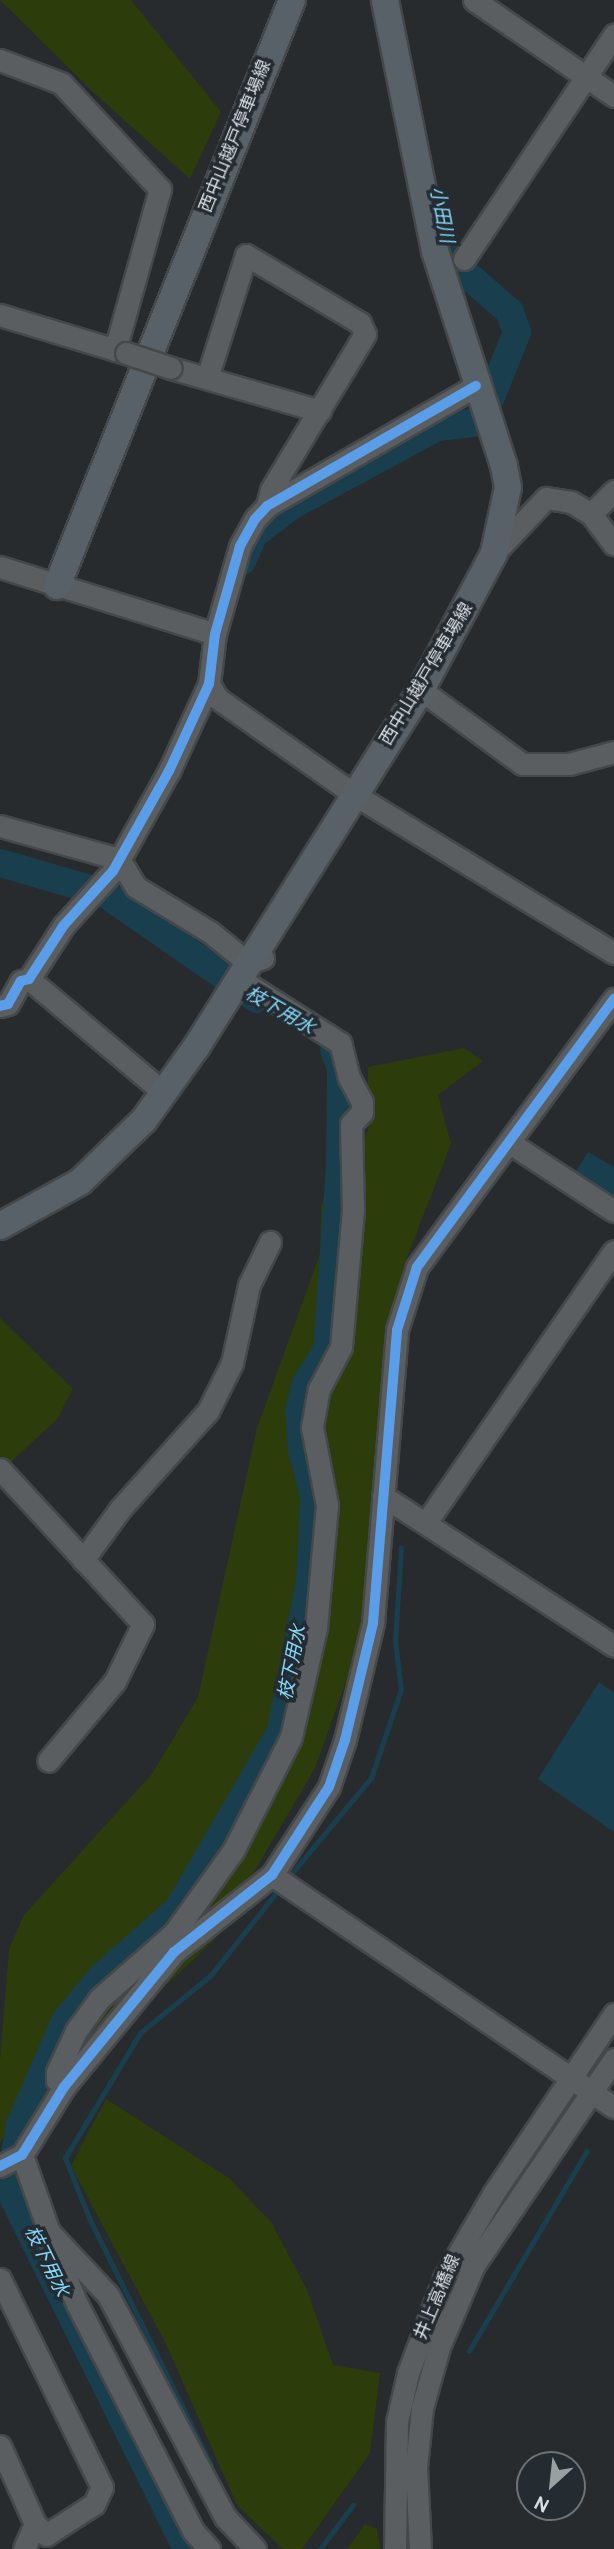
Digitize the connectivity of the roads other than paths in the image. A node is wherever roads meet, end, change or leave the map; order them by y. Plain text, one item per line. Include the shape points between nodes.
1 (292, 0) edge
2 (385, 0) edge
3 (474, 0) edge
4 (614, 34) edge
5 (0, 60) edge
6 (586, 76) junction
7 (614, 96) edge
8 (464, 259) dead end
9 (0, 314) edge
10 (120, 352) junction
11 (207, 378) junction
12 (476, 386) junction
13 (320, 411) junction
14 (614, 491) edge
15 (267, 506) junction
16 (591, 514) junction
17 (614, 544) edge
18 (494, 552) junction
19 (0, 567) edge
20 (57, 586) junction
21 (215, 634) junction
22 (209, 684) junction
23 (421, 690) junction
24 (614, 752) edge
25 (355, 795) junction
26 (0, 826) edge
27 (119, 859) junction
28 (614, 953) edge
29 (245, 973) junction
30 (29, 979) junction
31 (614, 999) edge
32 (0, 1006) edge
33 (163, 1092) junction
34 (510, 1143) junction
35 (614, 1211) edge
36 (0, 1226) edge
37 (270, 1242) dead end
38 (614, 1251) edge
39 (0, 1469) edge
40 (383, 1496) junction
41 (427, 1521) junction
42 (83, 1560) junction
43 (614, 1646) edge
44 (48, 1761) dead end
45 (272, 1875) junction
46 (614, 2014) edge
47 (614, 2059) edge
48 (571, 2077) junction
49 (64, 2087) junction
50 (592, 2092) junction
51 (614, 2107) edge
52 (22, 2155) junction
53 (0, 2166) edge
54 (48, 2232) junction
55 (0, 2278) edge
56 (0, 2446) edge
57 (6, 2476) edge
58 (43, 2536) edge
59 (24, 2549) edge
60 (209, 2549) edge
61 (255, 2549) edge
62 (395, 2549) edge
63 (420, 2549) edge

1 - 20 main road, 西中山越戸停車場線
2 - 12 main road, 西中山越戸停車場線 via 435,251
3 - 6 street
4 - 6 street
5 - 10 street via 61,83 160,189
6 - 7 street
6 - 8 street
9 - 10 street
10 - 11 street, bridge
11 - 13 street
11 - 13 street via 246,255 360,323 365,334
12 - 15 street
12 - 18 main road, 西中山越戸停車場線 via 508,487
13 - 15 street via 271,490
14 - 16 street
15 - 21 street via 240,545
16 - 17 street
16 - 18 street via 571,502 546,498
18 - 23 main road, 西中山越戸停車場線
19 - 20 street
20 - 21 street
21 - 22 street
22 - 25 street via 217,698
22 - 27 street via 169,771
23 - 24 street via 522,764 569,764
23 - 25 main road, 西中山越戸停車場線
25 - 28 street
25 - 29 main road, 西中山越戸停車場線
26 - 27 street
27 - 29 street via 136,887 210,932
27 - 30 street via 64,925
29 - 33 main road, 西中山越戸停車場線
29 - 49 street via 340,1043 349,1078 362,1102 362,1112 351,1124 353,1212 341,1347 319,1389 312,1426 327,1505 316,1628 291,1737 233,1851 174,1933 92,2009 57,2073
30 - 32 street via 21,981 8,1004
30 - 33 street
31 - 34 street
33 - 36 main road, 西中山越戸停車場線 via 144,1120 80,1182
34 - 35 street
34 - 40 street via 417,1267 397,1330
37 - 42 street via 249,1285 232,1363 208,1411 120,1508
38 - 41 street
39 - 42 street
40 - 41 street
40 - 45 street via 373,1623 345,1740 329,1787
41 - 43 street
42 - 44 street via 143,1624 115,1681
45 - 48 street
45 - 49 street via 174,1952
46 - 48 street, 井上高橋線
47 - 50 street, 井上高橋線
48 - 50 street
48 - 62 street, 井上高橋線 via 463,2244 408,2373 393,2473
49 - 52 street
50 - 51 street
50 - 63 street, 井上高橋線 via 474,2264 439,2347 422,2408 416,2468
52 - 53 street
52 - 54 street
54 - 60 street via 76,2304 193,2531
54 - 61 street via 108,2295 225,2517
55 - 58 street via 102,2487 94,2504
56 - 57 street
57 - 58 street
58 - 59 street

